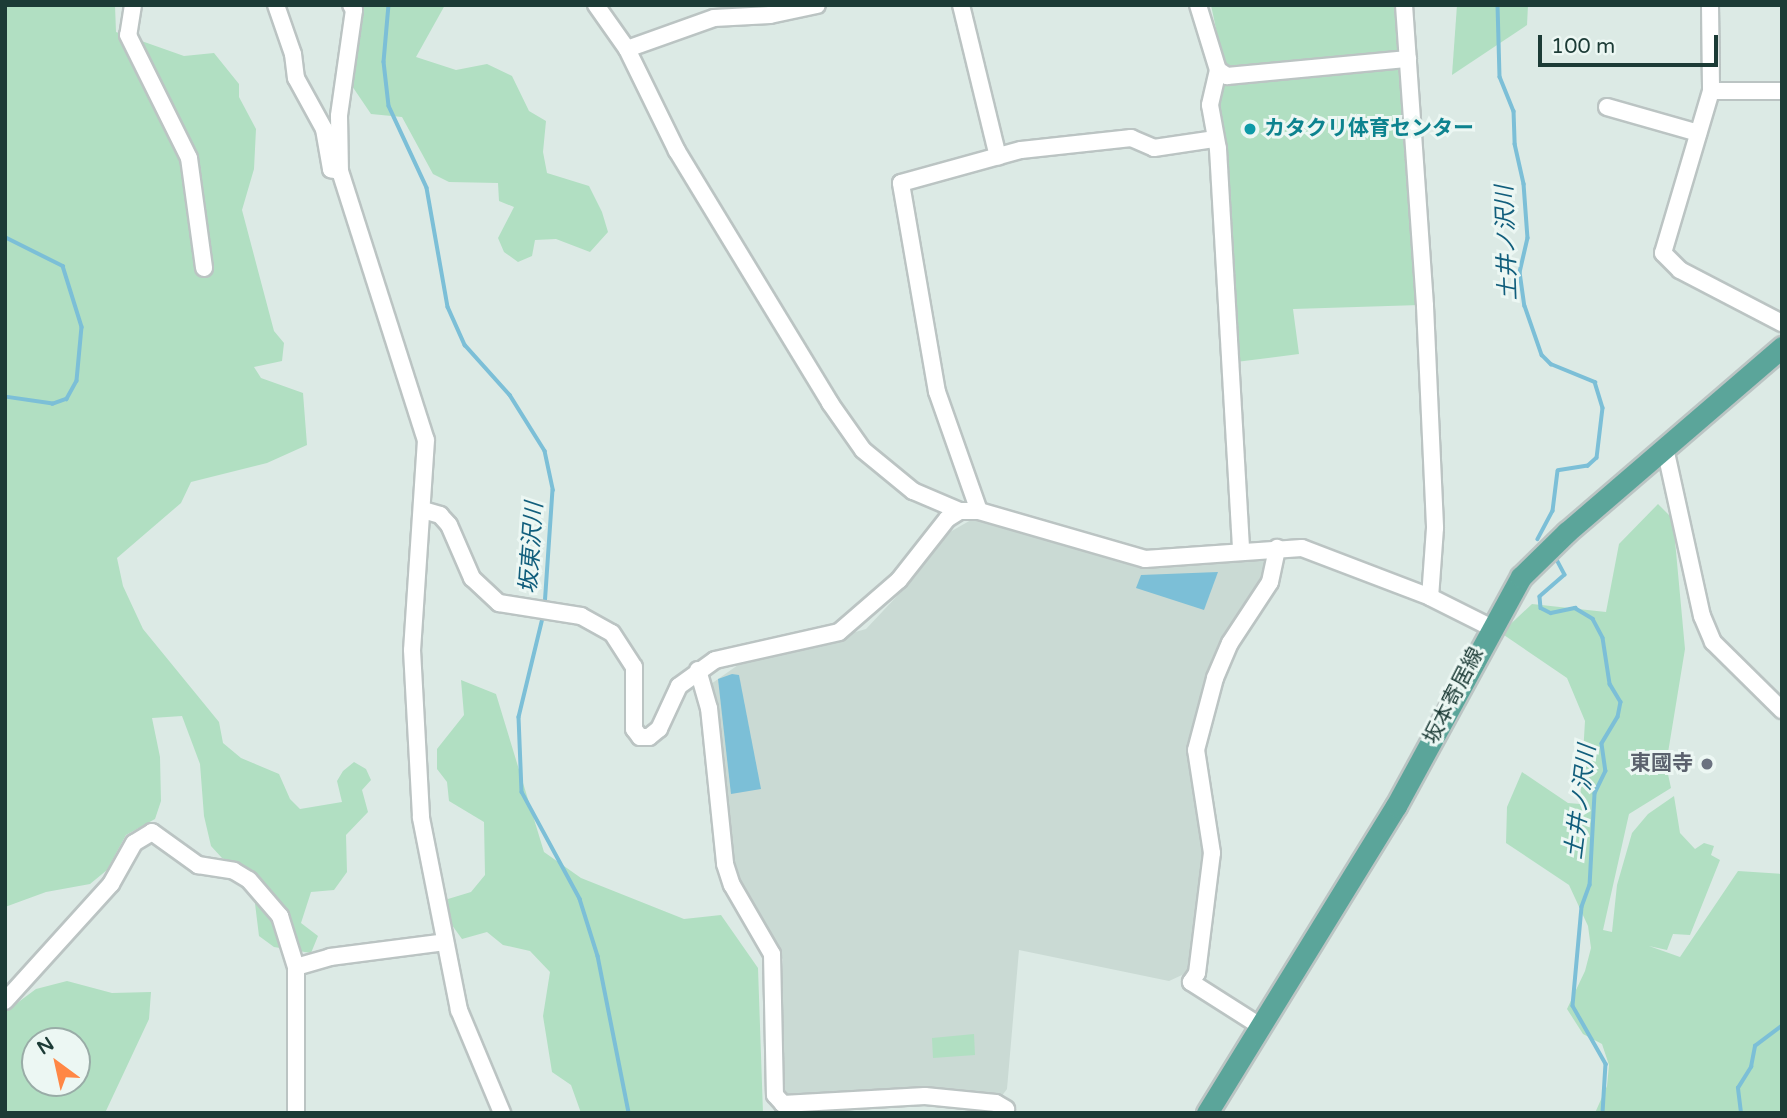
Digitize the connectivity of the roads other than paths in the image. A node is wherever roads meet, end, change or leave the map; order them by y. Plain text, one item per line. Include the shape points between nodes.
1 (133, 5) edge
2 (276, 5) edge
3 (351, 5) edge
4 (596, 5) edge
5 (817, 5) edge
6 (961, 5) edge
7 (1198, 5) edge
8 (1404, 5) edge
9 (1710, 5) edge
10 (627, 49) junction
11 (1408, 59) junction
12 (1218, 70) junction
13 (1711, 91) junction
14 (1782, 91) edge
15 (1607, 107) dead end
16 (1699, 134) junction
17 (1215, 139) junction
18 (998, 157) junction
19 (340, 171) junction
20 (204, 268) dead end
21 (1782, 323) edge
22 (1782, 347) edge
23 (1665, 448) junction
24 (423, 510) junction
25 (960, 511) junction
26 (979, 511) junction
27 (1277, 548) junction
28 (1241, 550) junction
29 (1430, 597) junction
30 (1490, 627) junction
31 (698, 670) junction
32 (1782, 710) edge
33 (445, 942) junction
34 (296, 967) junction
35 (5, 1001) edge
36 (1260, 1026) junction
37 (925, 1096) junction
38 (1006, 1108) dead end
39 (296, 1113) edge
40 (502, 1113) edge
41 (916, 1113) edge
42 (1207, 1113) edge

1 - 20 street via 128,21 132,45 189,158
2 - 19 street via 296,78 324,130 331,169
3 - 19 street via 354,10 339,116
4 - 10 street
5 - 10 street via 770,15 715,18
6 - 18 street
7 - 12 street
8 - 11 street
9 - 13 street
10 - 25 street via 677,151 771,312 863,450 913,491
11 - 12 street via 1237,76
11 - 29 street via 1435,528
12 - 17 street via 1210,105
13 - 14 street
13 - 16 street
15 - 16 street
16 - 21 street via 1663,253 1681,270
17 - 18 street via 1154,148 1131,138 1021,150
17 - 28 street
18 - 26 street via 901,183 913,275 937,392
19 - 24 street via 426,440
22 - 23 main road, 坂本寄居線
23 - 30 main road, 坂本寄居線 via 1529,567
23 - 32 street via 1702,616 1713,642
24 - 31 street via 440,515 449,525 472,578 499,603 581,616 612,633 634,667 634,729 640,737 659,729 679,685
24 - 33 street via 412,650 416,752 426,847
25 - 26 street
25 - 31 street via 947,519 898,580 839,632 715,660
26 - 28 street via 1144,559
27 - 28 street
27 - 29 street via 1302,548 1328,556
27 - 36 street via 1270,582 1230,643 1215,678 1196,750 1212,853 1191,982
29 - 30 street
30 - 36 main road, 坂本寄居線 via 1396,806
31 - 37 street via 709,708 725,864 732,885 772,954 775,1095 783,1104
33 - 34 street via 330,957
33 - 40 street via 462,1019
34 - 35 street via 288,933 266,895 234,871 198,865 152,832 134,843 111,884
34 - 39 street
36 - 42 main road, 坂本寄居線
37 - 38 street
37 - 41 street

